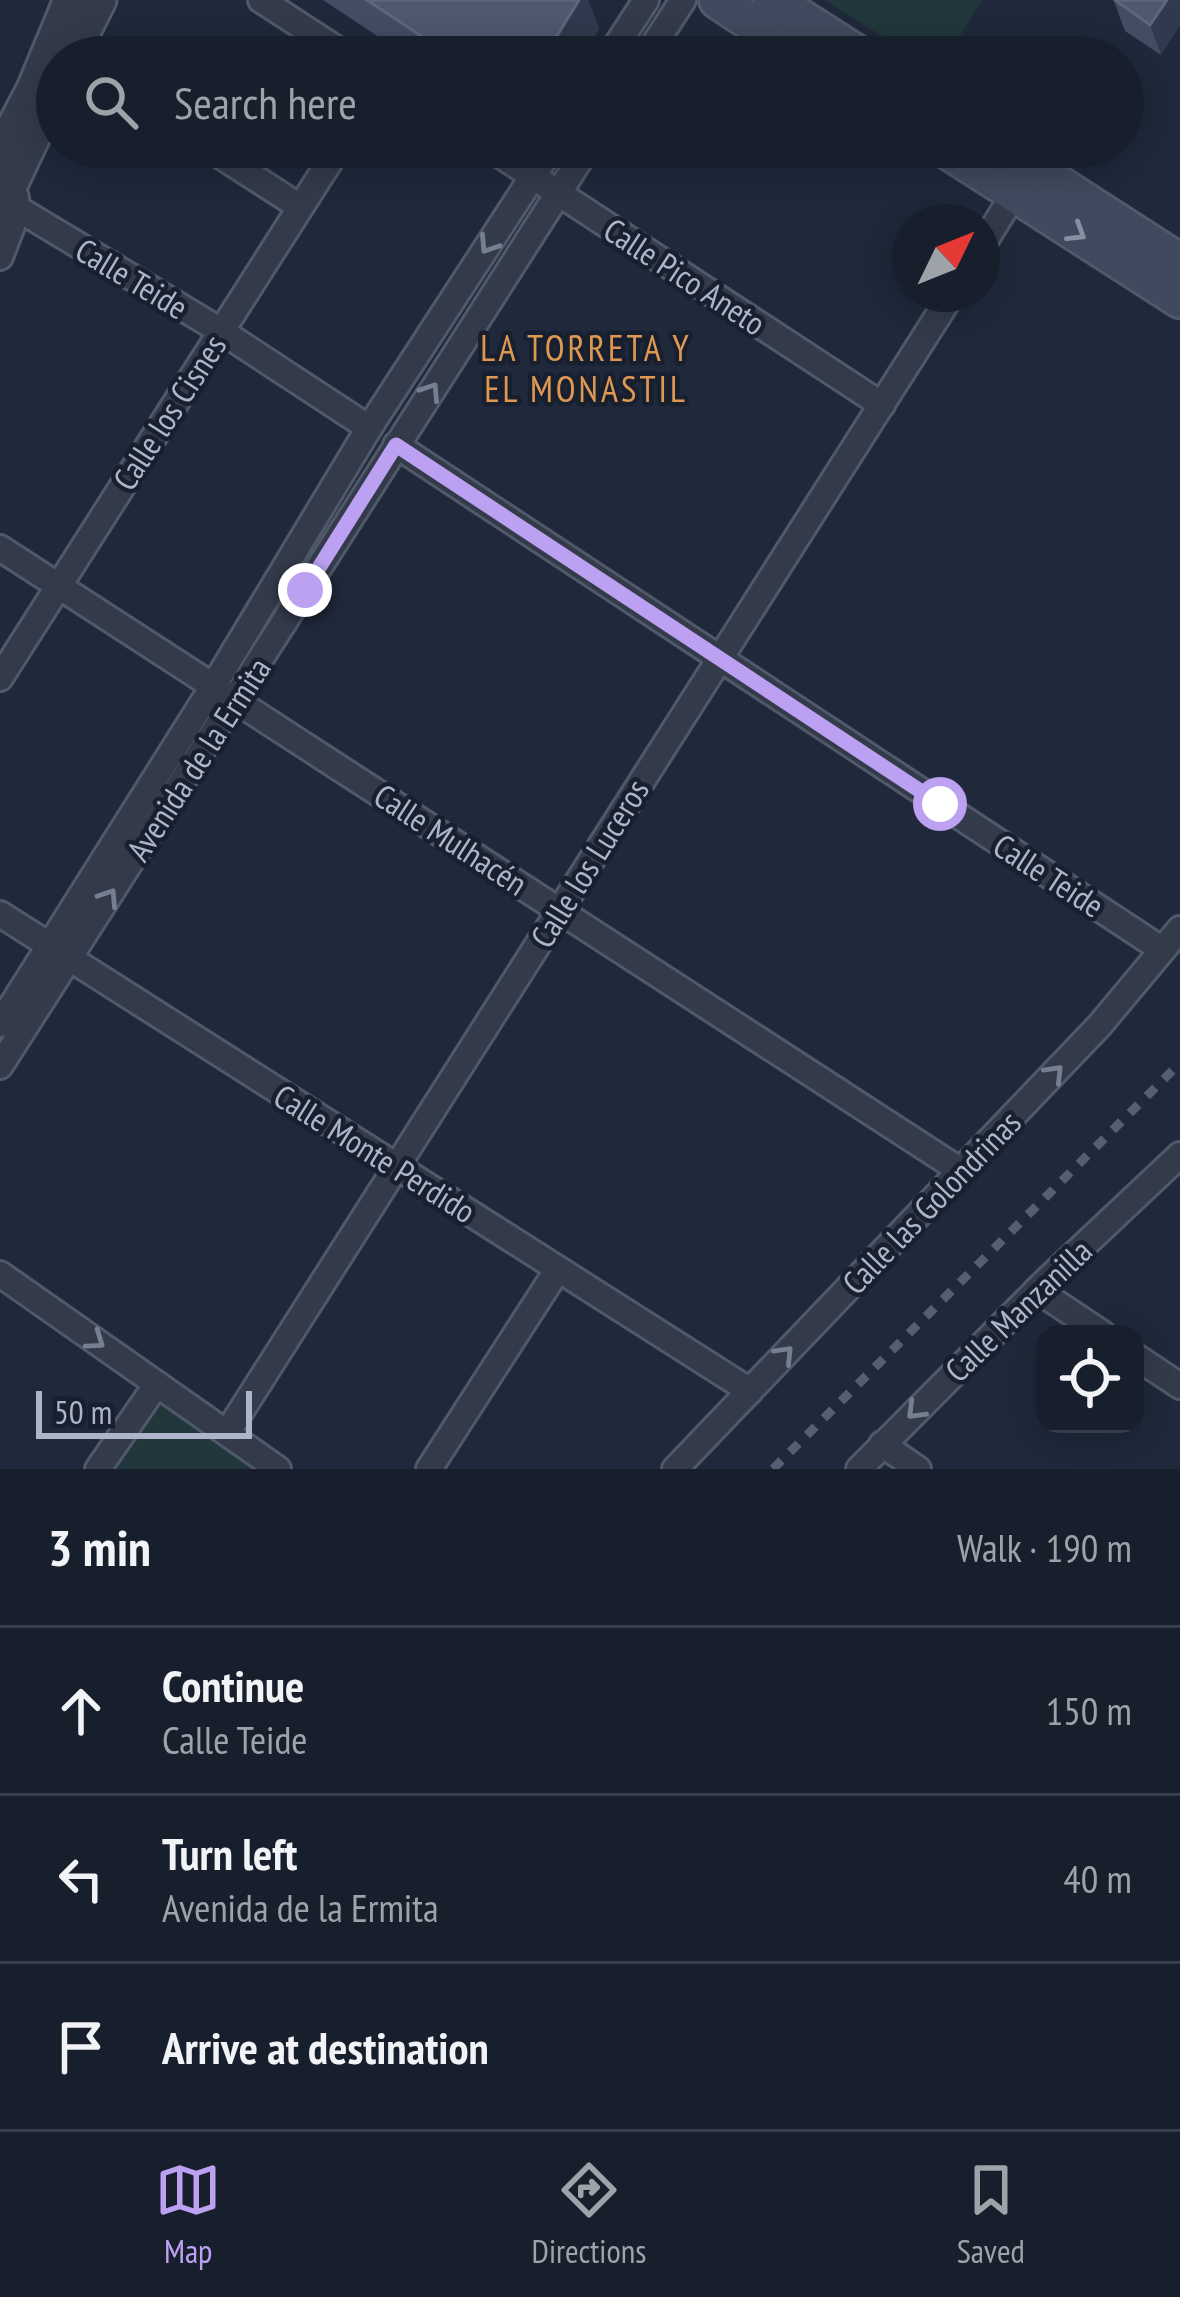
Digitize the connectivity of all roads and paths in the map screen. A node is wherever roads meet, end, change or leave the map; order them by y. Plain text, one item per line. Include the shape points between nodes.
1 (71, 0) edge
2 (99, 0) edge
3 (261, 0) edge
4 (646, 0) edge
5 (682, 0) edge
6 (718, 0) edge
7 (772, 0) edge
8 (56, 36) edge
9 (81, 36) edge
10 (317, 36) edge
11 (623, 36) edge
12 (659, 36) edge
13 (772, 36) edge
14 (828, 36) edge
15 (36, 84) edge
16 (36, 117) edge
17 (14, 149) edge
18 (240, 168) edge
19 (325, 168) edge
20 (521, 168) edge
21 (538, 168) edge
22 (574, 168) edge
23 (1015, 169) edge
24 (533, 176) junction
25 (558, 193) junction
26 (1000, 204) edge
27 (8, 207) edge
28 (300, 207) junction
29 (0, 257) edge
30 (1180, 263) edge
31 (1180, 298) edge
32 (941, 312) edge
33 (221, 331) junction
34 (882, 405) junction
35 (369, 428) junction
36 (396, 445) junction
37 (0, 548) edge
38 (59, 584) junction
39 (718, 659) junction
40 (0, 678) edge
41 (214, 686) junction
42 (236, 700) junction
43 (559, 910) junction
44 (0, 914) edge
45 (1180, 929) edge
46 (1161, 949) junction
47 (60, 952) junction
48 (0, 1024) edge
49 (0, 1066) edge
50 (1180, 1155) edge
51 (396, 1166) junction
52 (961, 1171) junction
53 (558, 1269) junction
54 (0, 1274) edge
55 (1037, 1290) junction
56 (1090, 1325) edge
57 (1144, 1361) edge
58 (157, 1384) junction
59 (1180, 1386) edge
60 (751, 1391) junction
61 (227, 1433) junction
62 (882, 1444) junction
63 (98, 1469) edge
64 (278, 1469) edge
65 (429, 1469) edge
66 (675, 1469) edge
67 (859, 1469) edge
68 (918, 1469) edge

1 - 8 street
2 - 9 street
3 - 10 street
4 - 11 street
5 - 12 street
6 - 13 main road
7 - 14 main road
15 - 17 street
16 - 17 street
17 - 27 street
18 - 28 street
19 - 28 street, Calle los Cisnes
20 - 24 street, Calle Pico Aneto
21 - 24 street, Avenida de la Ermita
22 - 25 street, Avenida de la Ermita
23 - 26 street
23 - 30 main road
23 -> 31 main road
24 - 25 street, Calle Pico Aneto
24 -> 35 street, Avenida de la Ermita
25 - 34 street, Calle Pico Aneto
36 -> 25 street, Avenida de la Ermita
27 - 29 street
27 - 33 street, Calle Teide
28 - 33 street, Calle los Cisnes
32 - 34 street, Calle los Luceros
33 - 35 street, Calle Teide
33 - 38 street, Calle los Cisnes
34 - 39 street, Calle los Luceros
35 - 41 street, Avenida de la Ermita
36 - 39 street, Calle Teide
36 - 42 street, Avenida de la Ermita
37 - 38 street, Calle Mulhacén
38 - 40 street, Calle los Cisnes
38 - 41 street, Calle Mulhacén
39 - 43 street, Calle los Luceros
39 - 46 street, Calle Teide
41 - 42 street, Calle Mulhacén
41 - 47 street, Avenida de la Ermita
42 - 43 street, Calle Mulhacén
47 -> 42 street, Avenida de la Ermita
43 - 51 street, Calle los Luceros
43 - 52 street, Calle Mulhacén
44 - 47 street, Calle Monte Perdido
45 - 46 street, Calle las Golondrinas
52 -> 46 street, Calle las Golondrinas
47 - 48 street, Avenida de la Ermita
47 - 49 street, Avenida de la Ermita
47 - 51 street, Calle Monte Perdido
50 - 55 street, Calle Manzanilla
51 - 53 street, Calle Monte Perdido
51 - 61 street, Calle los Luceros
60 -> 52 street, Calle las Golondrinas
53 - 60 street, Calle Monte Perdido
53 - 65 street
54 -> 58 street
55 - 56 street
55 -> 62 street, Calle Manzanilla
57 - 59 street
58 - 61 street
58 - 63 street
60 - 66 street, Calle las Golondrinas
61 - 64 street
62 - 67 street, Calle Manzanilla
62 - 68 street

